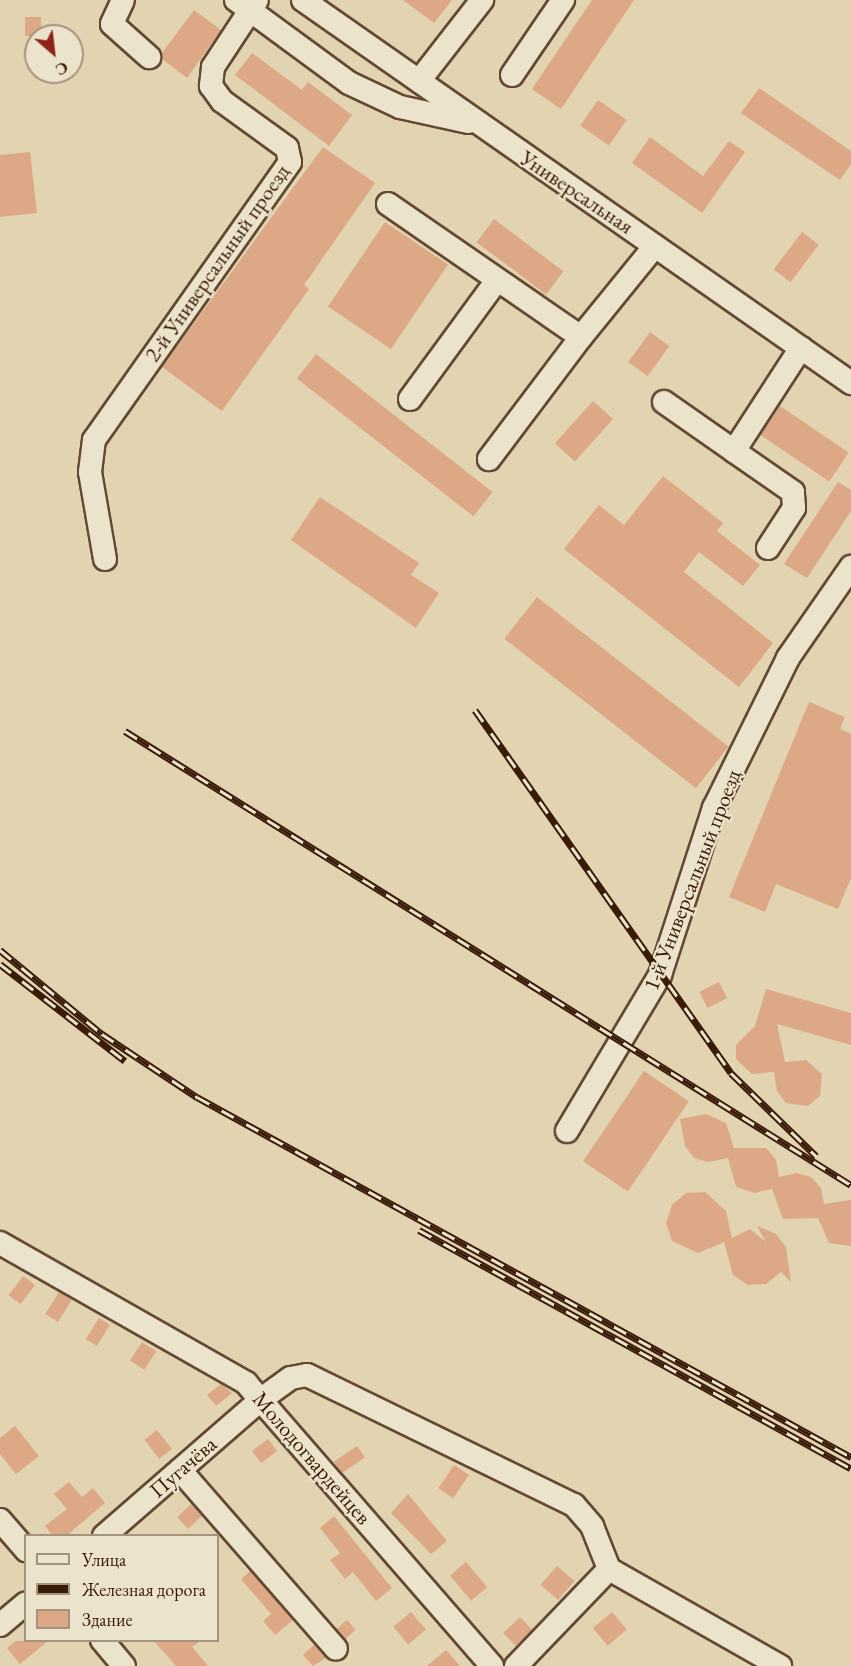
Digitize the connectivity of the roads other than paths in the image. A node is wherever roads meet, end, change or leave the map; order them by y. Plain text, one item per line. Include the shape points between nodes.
1 (123, 0) edge
2 (303, 0) edge
3 (482, 0) edge
4 (556, 2) edge
5 (248, 4) edge
6 (149, 57) dead end
7 (512, 75) dead end
8 (419, 81) junction
9 (475, 123) junction
10 (388, 204) dead end
11 (655, 246) junction
12 (497, 280) junction
13 (581, 337) junction
14 (801, 348) junction
15 (851, 383) edge
16 (410, 399) dead end
17 (664, 402) dead end
18 (734, 451) junction
19 (489, 459) dead end
20 (768, 548) dead end
21 (105, 560) dead end
22 (851, 567) edge
23 (567, 1131) dead end
24 (0, 1243) edge
25 (263, 1398) junction
26 (180, 1470) junction
27 (0, 1520) edge
28 (106, 1534) edge
29 (24, 1548) edge
30 (609, 1569) junction
31 (24, 1605) edge
32 (0, 1625) edge
33 (103, 1642) edge
34 (336, 1649) dead end
35 (124, 1666) edge
36 (492, 1666) edge
37 (516, 1666) edge
38 (780, 1666) edge

1 - 6 street via 112,24
2 - 8 street, Универсальная
3 - 8 street
4 - 7 street
5 - 9 street via 349,83 379,98
5 - 21 street, 2-й Универсальный проезд via 213,67 211,86 222,101 287,148 290,162 94,440 90,472
8 - 9 street, Универсальная
9 - 11 street, Универсальная
10 - 12 street
11 - 13 street
11 - 14 street, Универсальная
12 - 13 street
12 - 16 street
13 - 19 street
14 - 15 street, Универсальная
14 - 18 street
17 - 18 street
18 - 20 street via 793,492 794,508
22 - 23 street, 1-й Универсальный проезд via 788,658 714,808 660,975
24 - 25 street, Молодогвардейцев via 246,1383
25 - 26 street, Пугачёва
25 - 30 street, Пугачёва via 291,1378 307,1375 553,1495 585,1514
25 - 36 street, Молодогвардейцев
26 - 28 street, Пугачёва
26 - 34 street
27 - 29 street
30 - 37 street
30 - 38 street
31 - 32 street
33 - 35 street

